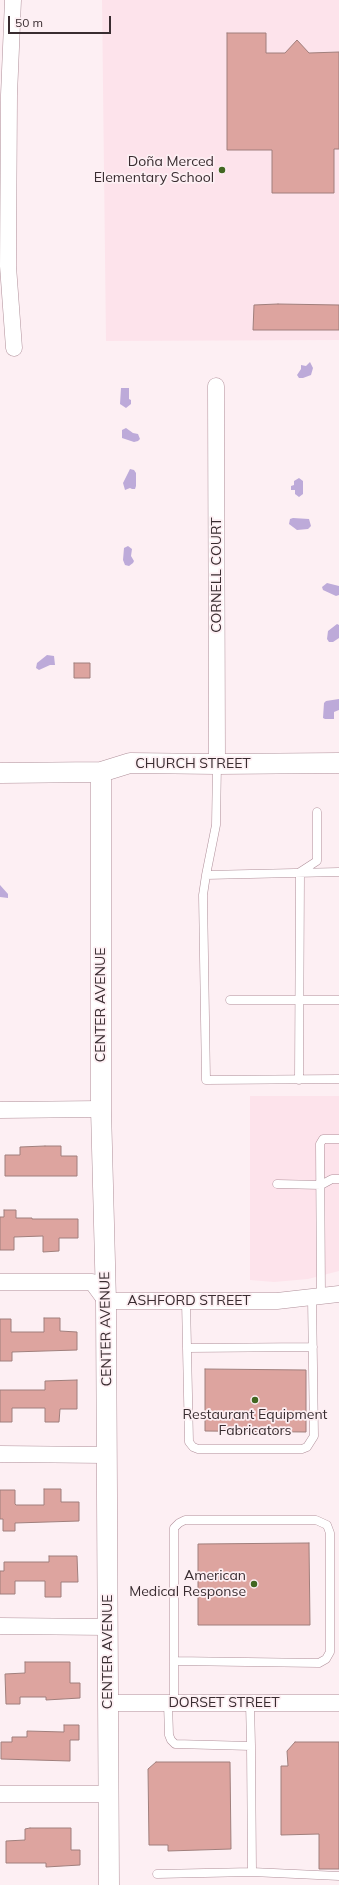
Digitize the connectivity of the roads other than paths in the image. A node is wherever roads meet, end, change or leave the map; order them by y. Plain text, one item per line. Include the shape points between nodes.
1 (13, 0) edge
2 (5, 95) edge
3 (4, 266) edge
4 (14, 348) dead end
5 (216, 386) dead end
6 (339, 763) edge
7 (217, 764) junction
8 (101, 772) junction
9 (0, 773) edge
10 (317, 812) dead end
11 (300, 872) junction
12 (339, 872) edge
13 (206, 874) junction
14 (299, 999) junction
15 (230, 1000) dead end
16 (339, 1000) edge
17 (339, 1079) edge
18 (299, 1080) junction
19 (101, 1109) junction
20 (0, 1110) edge
21 (339, 1139) edge
22 (339, 1179) edge
23 (277, 1184) dead end
24 (321, 1184) junction
25 (0, 1282) edge
26 (339, 1294) edge
27 (316, 1297) junction
28 (106, 1301) junction
29 (186, 1301) junction
30 (313, 1347) junction
31 (187, 1348) junction
32 (0, 1454) edge
33 (106, 1455) junction
34 (0, 1626) edge
35 (108, 1627) junction
36 (174, 1661) junction
37 (108, 1703) junction
38 (171, 1703) junction
39 (250, 1703) junction
40 (339, 1703) edge
41 (251, 1746) junction
42 (0, 1794) edge
43 (108, 1794) junction
44 (252, 1872) junction
45 (157, 1874) dead end
46 (339, 1876) edge
47 (109, 1885) edge

1 - 2 street
2 - 3 street
3 - 4 street
5 - 7 street, CORNELL COURT
6 - 7 street, CHURCH STREET
7 - 8 street, CHURCH STREET via 130,763
7 - 13 lane via 216,825
8 - 9 street, CHURCH STREET
8 - 19 street, CENTER AVENUE
10 - 11 lane via 317,861
11 - 12 lane
11 - 13 lane
11 - 14 lane
13 - 18 lane via 203,895 206,1080
14 - 15 lane
14 - 16 lane
14 - 18 lane
17 - 18 lane
19 - 20 street
19 - 28 street, CENTER AVENUE
21 - 24 lane via 323,1139 320,1144
22 - 24 lane
23 - 24 lane
24 - 27 lane
25 - 28 street via 92,1282
26 - 27 street, ASHFORD STREET
27 - 29 street, ASHFORD STREET via 278,1301
27 - 30 lane
28 - 29 street, ASHFORD STREET
28 - 33 street, CENTER AVENUE
29 - 31 lane
30 - 31 lane
30 - 31 lane via 314,1436 307,1447 198,1449 189,1442
32 - 33 street
33 - 35 street, CENTER AVENUE
34 - 35 street
35 - 37 street, CENTER AVENUE
36 - 36 lane via 174,1528 179,1523 185,1520 316,1520 327,1526 330,1534 330,1652 326,1659 319,1663
36 - 38 lane
37 - 38 street, DORSET STREET
37 - 43 street, CENTER AVENUE
38 - 39 street, DORSET STREET
38 - 41 lane via 169,1735 175,1744
39 - 40 street, DORSET STREET
39 - 41 lane
41 - 44 lane
42 - 43 street
43 - 47 street, CENTER AVENUE
44 - 45 lane
44 - 46 lane

